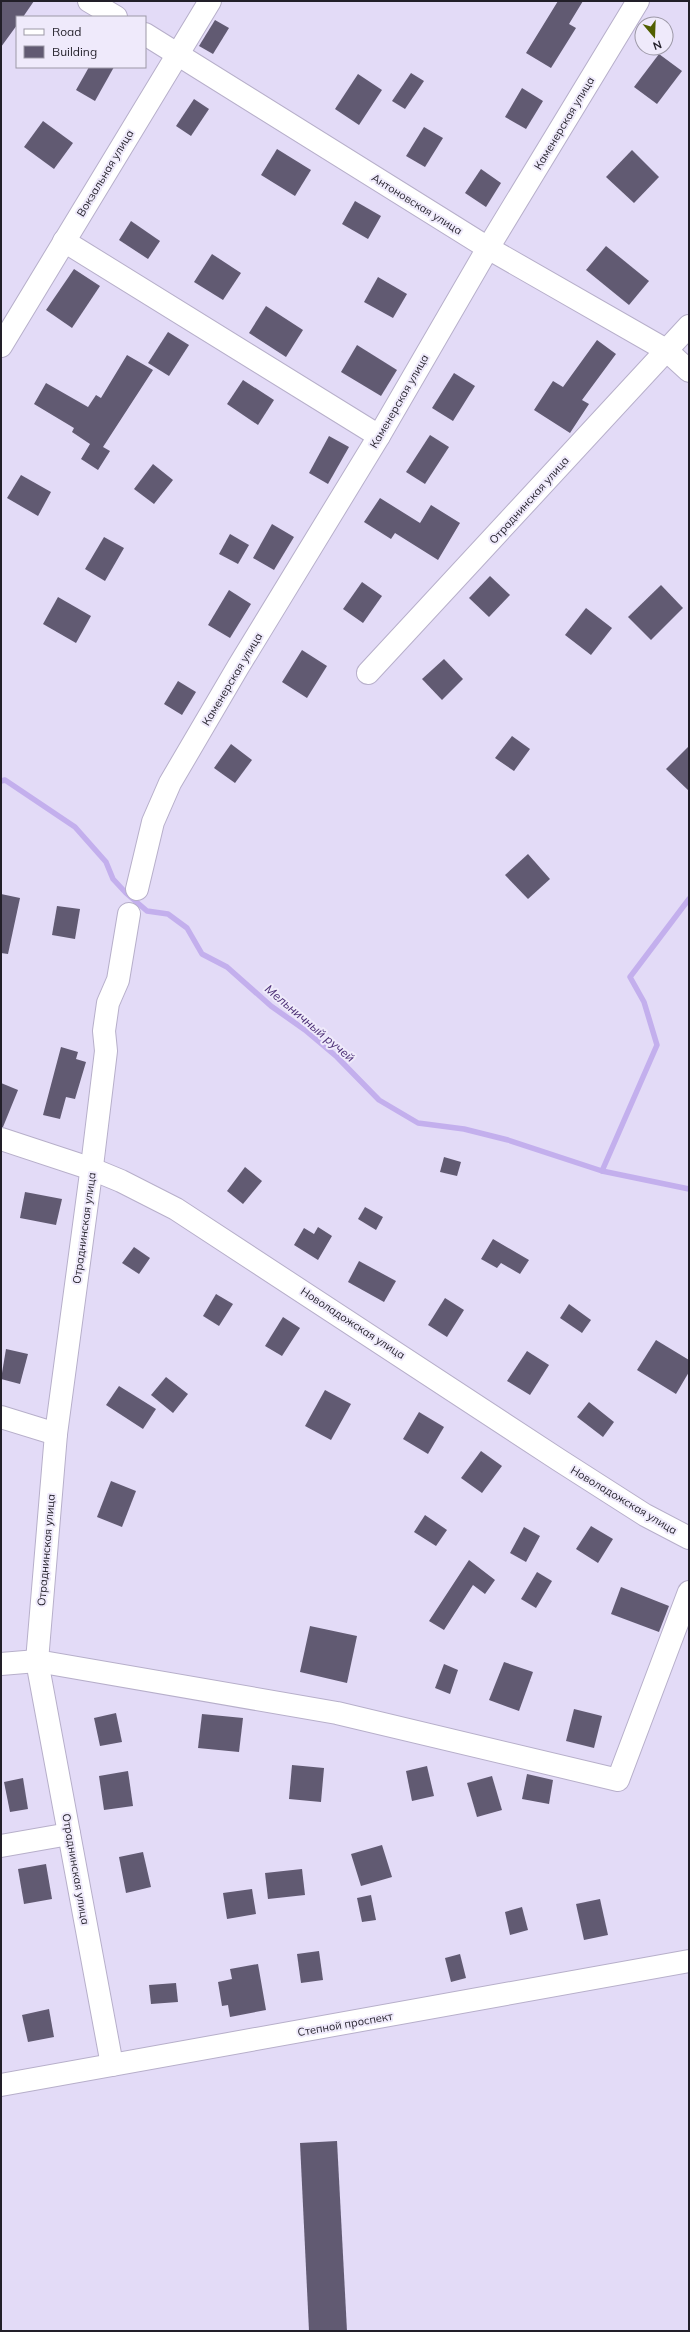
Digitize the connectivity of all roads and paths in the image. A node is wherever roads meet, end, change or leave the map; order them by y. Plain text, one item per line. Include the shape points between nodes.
1 (89, 1) edge
2 (210, 1) edge
3 (638, 1) edge
4 (114, 16) edge
5 (146, 35) edge
6 (178, 54) junction
7 (64, 241) junction
8 (488, 248) junction
9 (689, 326) edge
10 (1, 346) edge
11 (666, 350) junction
12 (689, 371) edge
13 (379, 436) junction
14 (368, 673) dead end
15 (137, 889) dead end
16 (129, 914) dead end
17 (1, 1139) edge
18 (92, 1169) junction
19 (1, 1418) edge
20 (56, 1434) junction
21 (689, 1538) edge
22 (689, 1592) edge
23 (37, 1661) junction
24 (1, 1664) edge
25 (70, 1834) junction
26 (1, 1846) edge
27 (689, 1961) edge
28 (112, 2065) junction
29 (1, 2085) edge

1 - 4 street
2 - 6 street, Вокзальная улица
3 - 8 street, Каменерская улица
5 - 6 street, Антоновская улица
6 - 7 street, Вокзальная улица
6 - 8 street, Антоновская улица
7 - 10 street, Вокзальная улица
7 - 13 street
8 - 11 street, Антоновская улица
8 - 13 street, Каменерская улица
9 - 11 street, Отраднинская улица
11 - 12 street, Антоновская улица
11 - 14 street, Отраднинская улица
13 - 15 street, Каменерская улица via 170,783 153,822
16 - 18 street, Отраднинская улица via 118,980 108,1003 104,1031 106,1050
17 - 18 street, Новоладожская улица
18 - 20 street, Отраднинская улица
18 - 21 street, Новоладожская улица via 176,1209 559,1460 645,1514
19 - 20 street
20 - 23 street, Отраднинская улица
22 - 23 street via 618,1780 337,1713
23 - 24 street
23 - 25 street, Отраднинская улица
25 - 26 street
25 - 28 street, Отраднинская улица
27 - 28 street, Степной проспект via 351,2024
28 - 29 street, Степной проспект

